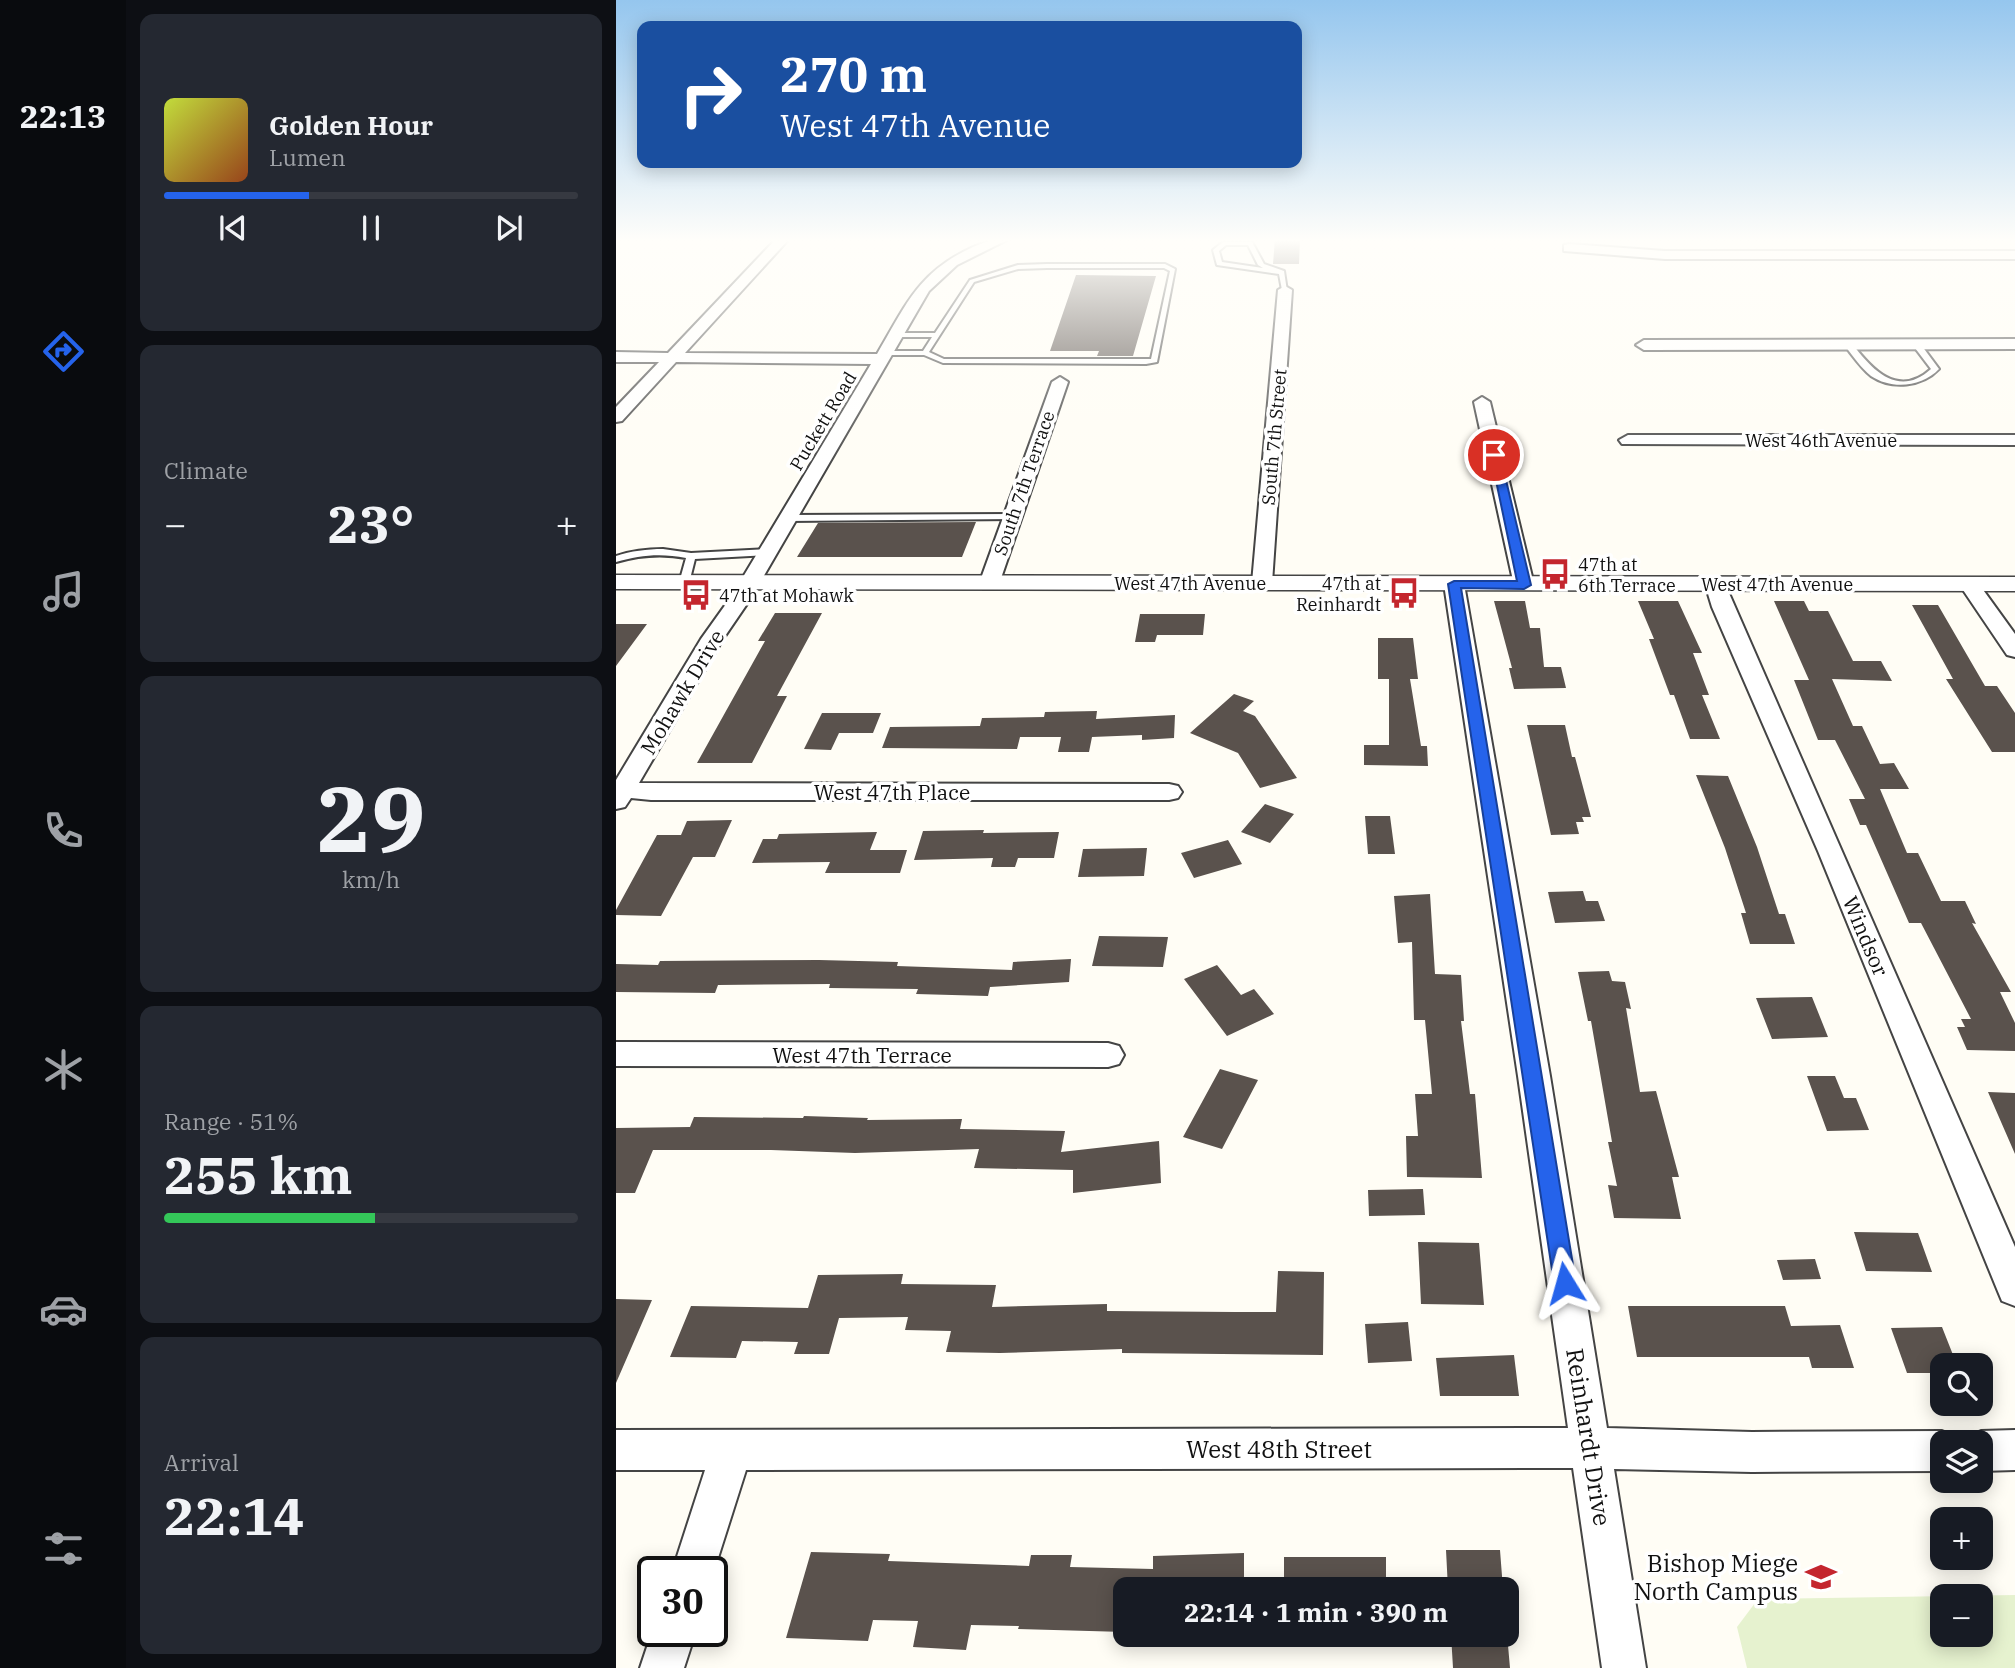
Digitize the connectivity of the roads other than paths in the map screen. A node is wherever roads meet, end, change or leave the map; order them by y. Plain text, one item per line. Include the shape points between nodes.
1 (710, 317) edge
2 (907, 317) edge
3 (947, 317) edge
4 (1163, 317) edge
5 (1283, 317) edge
6 (896, 335) junction
7 (936, 335) junction
8 (1848, 344) junction
9 (1916, 344) junction
10 (2015, 344) edge
11 (1644, 345) dead end
12 (925, 353) junction
13 (884, 356) junction
14 (616, 357) edge
15 (672, 357) junction
16 (1060, 382) dead end
17 (1482, 402) dead end
18 (616, 417) edge
19 (1628, 440) dead end
20 (2015, 440) edge
21 (1012, 517) junction
22 (788, 518) junction
23 (768, 552) junction
24 (691, 556) junction
25 (616, 559) edge
26 (616, 582) edge
27 (684, 583) junction
28 (989, 583) junction
29 (1262, 583) junction
30 (750, 584) junction
31 (1454, 584) junction
32 (1715, 584) junction
33 (1969, 584) junction
34 (2015, 584) edge
35 (1524, 585) junction
36 (2015, 650) edge
37 (619, 792) edge
38 (1169, 792) dead end
39 (616, 1054) edge
40 (1108, 1055) dead end
41 (2015, 1289) edge
42 (1592, 1448) junction
43 (732, 1449) junction
44 (616, 1450) edge
45 (2015, 1450) edge
46 (1930, 1451) edge
47 (1993, 1451) edge
48 (698, 1556) edge
49 (669, 1647) edge
50 (662, 1668) edge
51 (1624, 1668) edge

1 - 15 street
2 - 6 street, Puckett Road
3 - 7 lane
4 - 12 lane via 1154,360 1146,362 943,361
5 - 29 street, South 7th Street
6 - 7 lane
6 - 13 street, Puckett Road
7 - 12 lane
8 - 9 street
8 - 9 lane via 1872,373 1898,382 1920,380 1934,369
8 - 11 street
9 - 10 street
12 - 13 lane
13 - 15 street
13 - 22 street, Puckett Road
14 - 15 street
15 - 18 street
16 - 21 street, South 7th Terrace
17 - 35 street
19 - 20 street, West 46th Avenue
21 - 22 lane
21 - 28 street, South 7th Terrace
22 - 23 street, Puckett Road
23 - 24 lane
23 - 30 street, Puckett Road
24 - 25 lane via 645,553
24 - 27 lane
26 - 27 street, West 47th Avenue
27 - 30 street, West 47th Avenue
28 - 29 street, West 47th Avenue
28 - 30 street, West 47th Avenue
29 - 31 street, West 47th Avenue
30 - 37 street, Mohawk Drive
31 - 35 street, West 47th Avenue
31 - 42 street, Reinhardt Drive
32 - 33 street, West 47th Avenue
32 - 35 street, West 47th Avenue
32 - 41 street, Windsor
33 - 34 street, West 47th Avenue
33 - 36 street
37 - 38 street, West 47th Place
39 - 40 street, West 47th Terrace
42 - 43 street, West 48th Street
42 - 46 street, West 48th Street
42 - 51 street, Reinhardt Drive
43 - 44 street, West 48th Street
43 - 48 street
45 - 47 street
49 - 50 street

